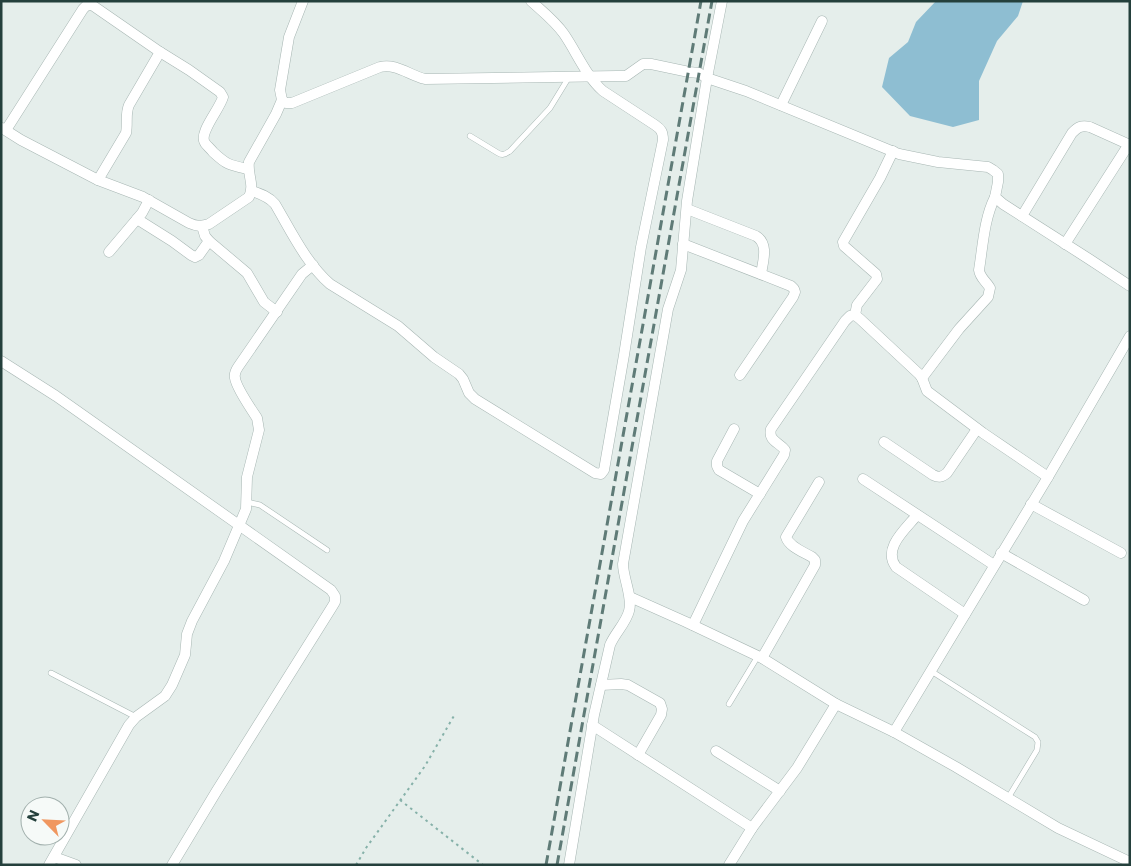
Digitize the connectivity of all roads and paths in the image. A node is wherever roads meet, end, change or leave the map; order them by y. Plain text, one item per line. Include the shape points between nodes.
1 (303, 1) edge
2 (531, 1) edge
3 (722, 1) edge
4 (822, 21) dead end
5 (160, 52) junction
6 (569, 77) junction
7 (591, 77) junction
8 (708, 78) junction
9 (282, 100) junction
10 (781, 105) junction
11 (3, 129) edge
12 (470, 136) dead end
13 (1130, 144) edge
14 (893, 152) junction
15 (248, 169) junction
16 (98, 180) junction
17 (252, 191) junction
18 (995, 197) junction
19 (149, 200) junction
20 (687, 209) junction
21 (1022, 216) junction
22 (137, 219) junction
23 (202, 226) junction
24 (209, 241) junction
25 (684, 244) junction
26 (1065, 244) junction
27 (109, 252) dead end
28 (313, 265) junction
29 (761, 274) junction
30 (1130, 286) edge
31 (276, 312) junction
32 (855, 315) junction
33 (1130, 336) edge
34 (1, 361) edge
35 (740, 374) dead end
36 (922, 378) junction
37 (734, 429) dead end
38 (977, 429) junction
39 (884, 442) dead end
40 (1048, 477) junction
41 (863, 479) dead end
42 (819, 482) dead end
43 (760, 494) junction
44 (247, 502) junction
45 (1031, 504) junction
46 (917, 515) junction
47 (240, 527) junction
48 (327, 550) dead end
49 (1002, 553) junction
50 (1121, 553) dead end
51 (994, 565) junction
52 (630, 597) junction
53 (1084, 600) dead end
54 (965, 614) junction
55 (693, 625) junction
56 (760, 657) junction
57 (931, 671) junction
58 (51, 673) dead end
59 (601, 685) junction
60 (729, 704) dead end
61 (836, 704) junction
62 (455, 714) dead end
63 (136, 717) junction
64 (592, 725) junction
65 (894, 732) junction
66 (716, 751) dead end
67 (638, 755) junction
68 (780, 791) junction
69 (1008, 798) junction
70 (400, 800) junction
71 (752, 828) junction
72 (52, 861) edge
73 (1130, 862) edge
74 (76, 865) edge
75 (172, 865) edge
76 (356, 865) edge
77 (482, 865) edge
78 (569, 865) edge
79 (729, 865) edge

1 - 9 street via 289,36 280,90
2 - 7 street via 562,32
3 - 8 street
4 - 10 street
5 - 11 street via 92,5 87,5
5 - 15 street via 220,92 221,102 205,131 205,143 224,162
5 - 16 street via 129,105 126,133
6 - 7 street
6 - 9 street via 425,79 386,65 292,103
6 - 12 lane via 550,108 505,154
7 - 8 street via 626,76 644,64 651,64 699,73
7 - 28 street via 603,91 663,132 601,474 474,400 459,374 398,326 330,284
8 - 10 street
8 - 20 street
9 - 15 street via 248,162
10 - 14 street
11 - 16 street
13 - 21 street via 1090,127 1078,128
13 - 26 street
14 - 18 street via 938,162 988,167 998,174
14 - 32 street via 842,242 876,274 877,279 857,305
15 - 17 street
16 - 19 street
17 - 23 street via 249,197
17 - 28 street via 275,204
18 - 21 street
18 - 36 street via 987,217 979,270 990,288 988,297
19 - 22 street
19 - 23 street via 195,226
20 - 25 street
20 - 29 street via 761,239 764,249
21 - 26 street
22 - 24 street via 196,257
22 - 27 street
23 - 24 street
24 - 31 street via 247,273 264,302
25 - 29 street
25 - 52 street via 681,270 668,309 623,564
26 - 30 street
28 - 31 street via 302,274
29 - 35 street via 791,286 795,292
31 - 44 street via 238,366 235,377 257,418 259,430 247,477
32 - 36 street
32 - 43 street via 845,321 771,429 772,439 785,450
33 - 40 street
34 - 47 street via 56,396
36 - 38 street via 927,391
37 - 43 street via 717,466
38 - 39 street via 942,477 933,475
38 - 40 street
40 - 45 street
41 - 46 street
42 - 56 street via 786,537 790,544 812,557 815,565
43 - 55 street via 743,521
44 - 47 street
44 - 48 lane via 260,505
45 - 49 street
45 - 50 street
46 - 51 street
46 - 54 street via 893,546 892,562
47 - 63 street via 192,621 185,655 172,685 165,696
47 - 75 street via 331,590 335,602
49 - 51 street
49 - 53 street
51 - 54 street
52 - 55 street
52 - 59 street via 629,612 613,638
54 - 57 street
55 - 56 street
56 - 60 lane
56 - 61 street
57 - 65 street
57 - 69 lane via 1035,737 1037,750
58 - 63 lane
59 - 64 street
59 - 67 street via 628,685 660,703 661,715
61 - 65 street
61 - 68 street
62 - 70 path via 425,766
63 - 72 street
64 - 67 street
64 - 78 street
65 - 69 street
66 - 68 street
67 - 71 street
68 - 71 street
69 - 73 street via 1058,828
70 - 76 path
70 - 77 path
71 - 79 street
72 - 74 street

